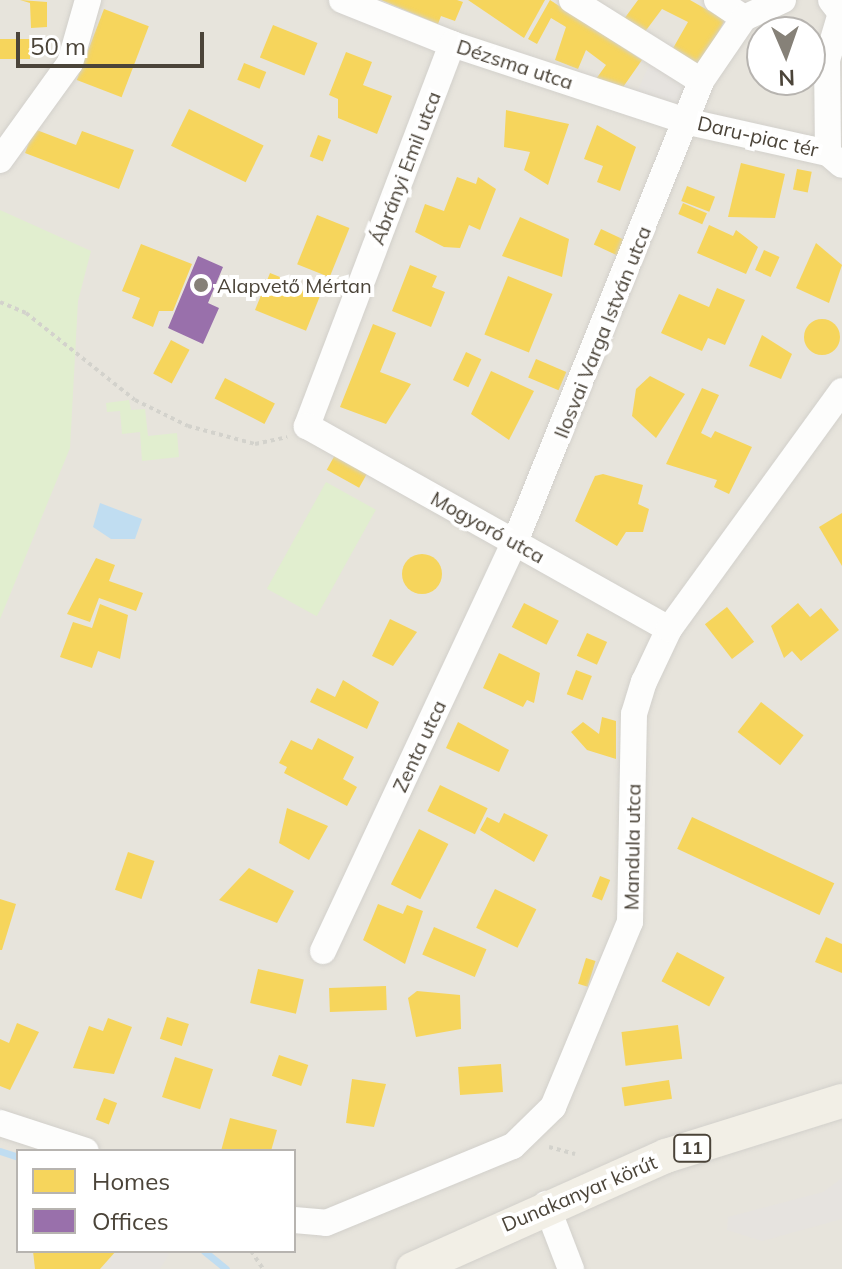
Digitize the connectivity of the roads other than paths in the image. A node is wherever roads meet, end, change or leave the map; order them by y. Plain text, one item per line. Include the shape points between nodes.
1 (88, 0) edge
2 (342, 0) edge
3 (572, 0) edge
4 (717, 0) edge
5 (783, 0) edge
6 (744, 18) junction
7 (837, 19) edge
8 (452, 44) junction
9 (701, 81) junction
10 (689, 122) junction
11 (835, 159) edge
12 (0, 160) edge
13 (842, 391) edge
14 (307, 426) joint
15 (515, 542) junction
16 (669, 629) junction
17 (323, 951) dead end
18 (842, 1101) edge
19 (0, 1123) edge
20 (80, 1149) edge
21 (546, 1204) junction
22 (296, 1220) edge
23 (413, 1269) edge
24 (571, 1269) edge

1 - 12 street via 70,63
2 - 8 street, Dézsma utca
3 - 9 street
4 - 6 street
5 - 6 street
6 - 9 street, Daru-piac tér
7 - 11 street, Daru-piac tér
8 - 10 street, Dézsma utca
8 - 14 street, Ábrányi Emil utca
9 - 10 street, Daru-piac tér
10 - 11 street, Daru-piac tér
10 - 15 street, Ilosvai Varga István utca
13 - 16 street, Mandula utca
14 - 15 street, Mogyoró utca
15 - 16 street, Mogyoró utca
15 - 17 street, Zenta utca
16 - 22 street, Mandula utca via 634,714 630,922 553,1107 513,1146 326,1223
18 - 21 main road, Dunakanyar körút / 11 via 666,1156
19 - 20 street
21 - 23 main road, Dunakanyar körút / 11
21 - 24 street

